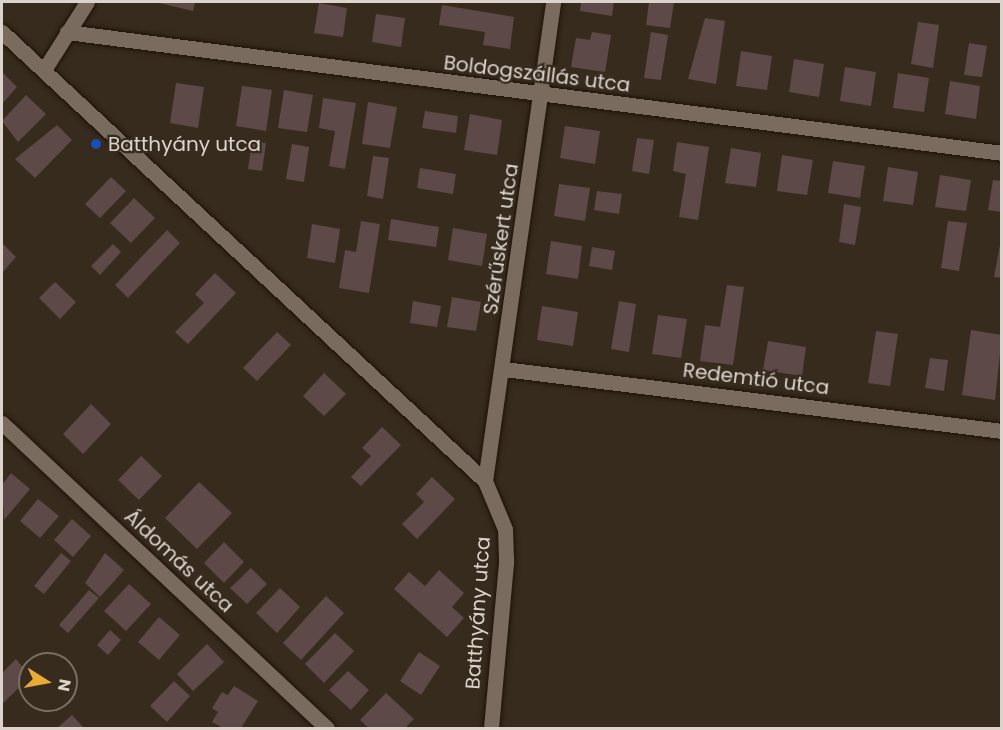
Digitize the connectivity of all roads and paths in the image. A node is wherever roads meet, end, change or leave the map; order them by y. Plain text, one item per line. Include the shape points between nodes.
1 (87, 2) edge
2 (553, 2) edge
3 (2, 32) edge
4 (67, 32) junction
5 (44, 69) junction
6 (540, 97) junction
7 (1002, 153) edge
8 (504, 369) junction
9 (2, 423) edge
10 (1002, 431) edge
11 (485, 480) junction
12 (327, 729) edge
13 (491, 729) edge

1 - 4 street
2 - 6 street, Szérűskert utca
3 - 5 street, Batthyány utca
4 - 5 street
4 - 6 street, Boldogszállás utca
5 - 11 street, Batthyány utca
6 - 7 street, Boldogszállás utca
6 - 8 street, Szérűskert utca
8 - 10 street, Redemtió utca
8 - 11 street, Szérűskert utca
9 - 12 street, Áldomás utca
11 - 13 street, Batthyány utca via 505,530 506,563

